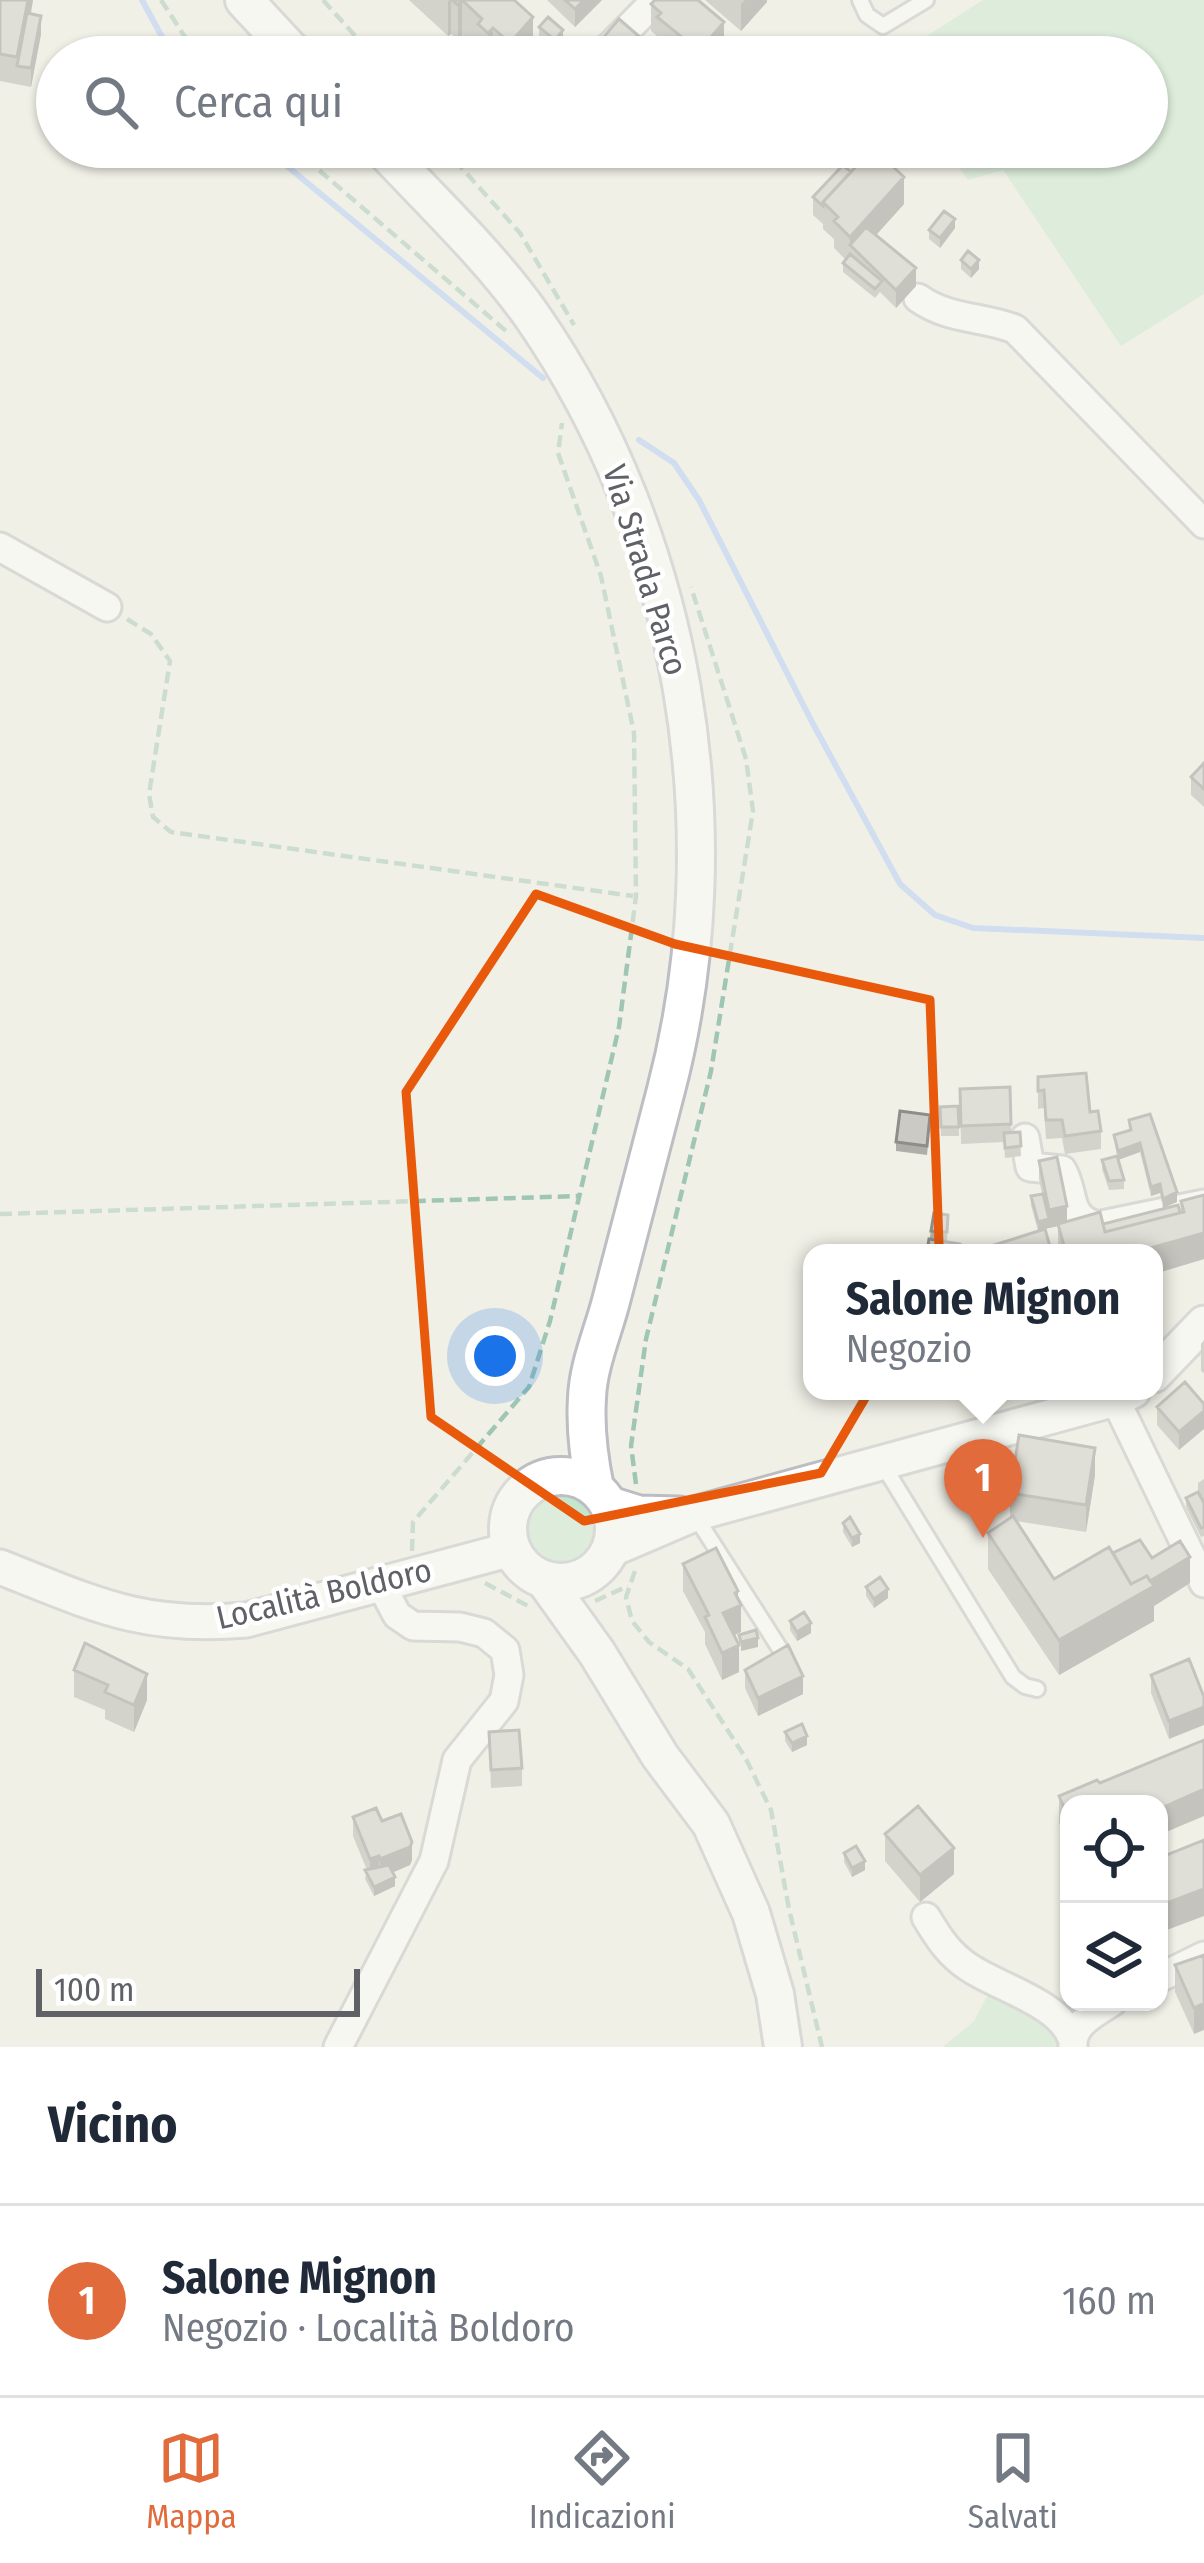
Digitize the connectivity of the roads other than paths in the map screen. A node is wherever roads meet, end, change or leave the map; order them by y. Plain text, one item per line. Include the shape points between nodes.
1 (244, 0) edge
2 (656, 0) edge
3 (860, 0) edge
4 (926, 0) edge
5 (277, 36) edge
6 (621, 36) edge
7 (401, 168) edge
8 (919, 298) dead end
9 (1204, 524) edge
10 (0, 547) edge
11 (107, 607) road end
12 (1025, 1138) edge
13 (1204, 1204) edge
14 (1204, 1323) edge
15 (1163, 1366) edge
16 (1106, 1400) edge
17 (1126, 1400) edge
18 (880, 1461) junction
19 (602, 1495) junction
20 (694, 1514) junction
21 (512, 1549) junction
22 (0, 1567) edge
23 (396, 1579) junction
24 (591, 1581) junction
25 (1204, 1583) edge
26 (782, 1652) edge
27 (1037, 1689) dead end
28 (926, 1917) dead end
29 (1204, 1956) edge
30 (1168, 1974) edge
31 (1099, 2011) edge
32 (1073, 2043) edge
33 (338, 2047) edge
34 (783, 2047) edge

1 - 5 main road
2 - 6 street
3 - 4 lane via 884,26
7 - 19 main road, Via Strada Parco via 496,270 566,367 616,470 680,679 697,853 690,965 670,1076 586,1394 589,1456
8 - 9 street via 939,313 1015,329
10 - 11 street
12 - 13 street via 1030,1167 1062,1170 1073,1213 1083,1221 1097,1226
14 - 15 street
16 - 18 street
17 - 25 street
18 - 20 street
18 - 27 lane via 1013,1677
19 - 20 street via 640,1513
19 - 21 main road via 564,1476 532,1484 510,1513
19 - 24 main road via 614,1534
20 - 24 street
20 - 26 lane
21 - 23 street, Località Boldoro
21 - 24 main road via 530,1572
22 - 23 street, Località Boldoro via 116,1613 165,1622 246,1620
23 - 33 street via 397,1615 413,1625 484,1633 505,1650 509,1675 504,1701 457,1760 434,1861
24 - 34 main road via 597,1653 711,1824 751,1913
28 - 32 street via 966,1966 1053,2014
29 - 30 street
31 - 32 street via 1080,2024

